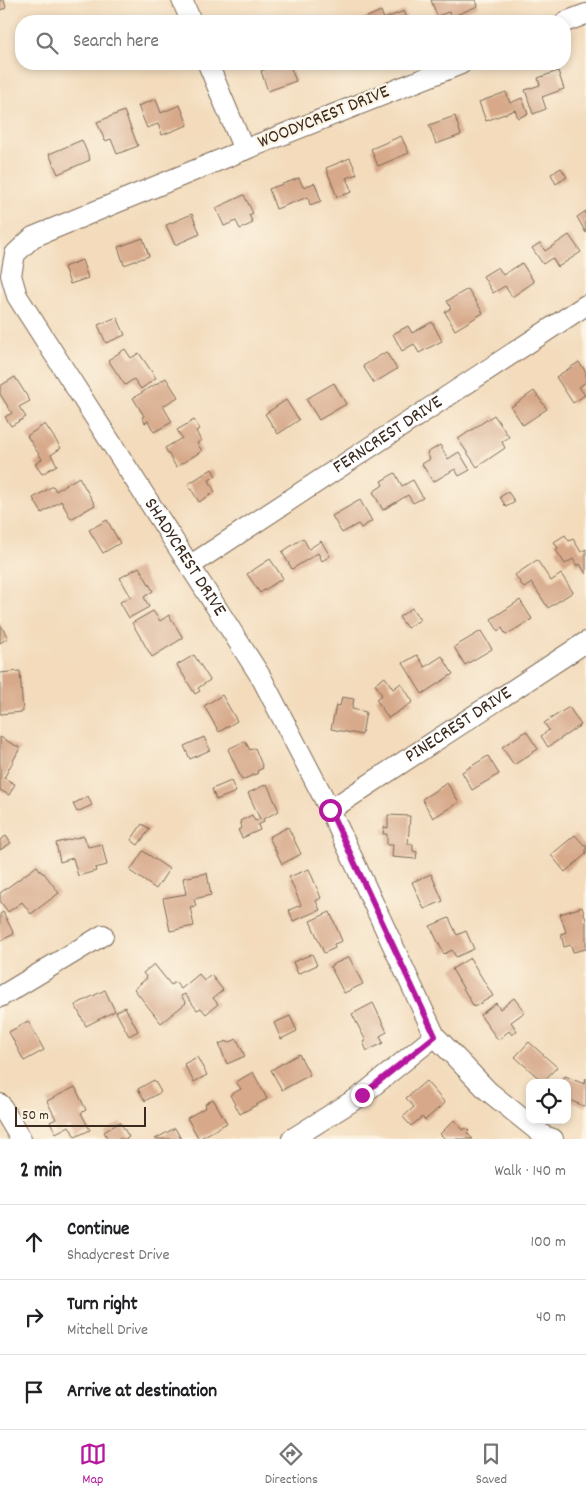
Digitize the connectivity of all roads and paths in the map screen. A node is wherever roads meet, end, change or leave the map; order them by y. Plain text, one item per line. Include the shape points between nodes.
1 (182, 0) edge
2 (586, 14) edge
3 (188, 15) edge
4 (571, 20) edge
5 (211, 70) edge
6 (445, 70) edge
7 (244, 150) junction
8 (586, 305) edge
9 (191, 565) junction
10 (586, 642) edge
11 (330, 810) junction
12 (103, 934) dead end
13 (0, 997) edge
14 (435, 1036) junction
15 (0, 1104) edge
16 (21, 1139) edge
17 (292, 1139) edge
18 (553, 1139) edge

1 - 3 street
2 - 4 street
5 - 7 street
6 - 7 street, WOODYCREST DRIVE
7 - 9 street, SHADYCREST DRIVE via 33,237 15,254 11,275 17,296
8 - 9 street, FERNCREST DRIVE
9 - 11 street, SHADYCREST DRIVE via 261,677
10 - 11 street, PINECREST DRIVE
11 - 14 street, SHADYCREST DRIVE
12 - 13 street
14 - 17 street via 362,1095
14 - 18 street, SHADYCREST DRIVE via 488,1091 544,1136
15 - 16 street

